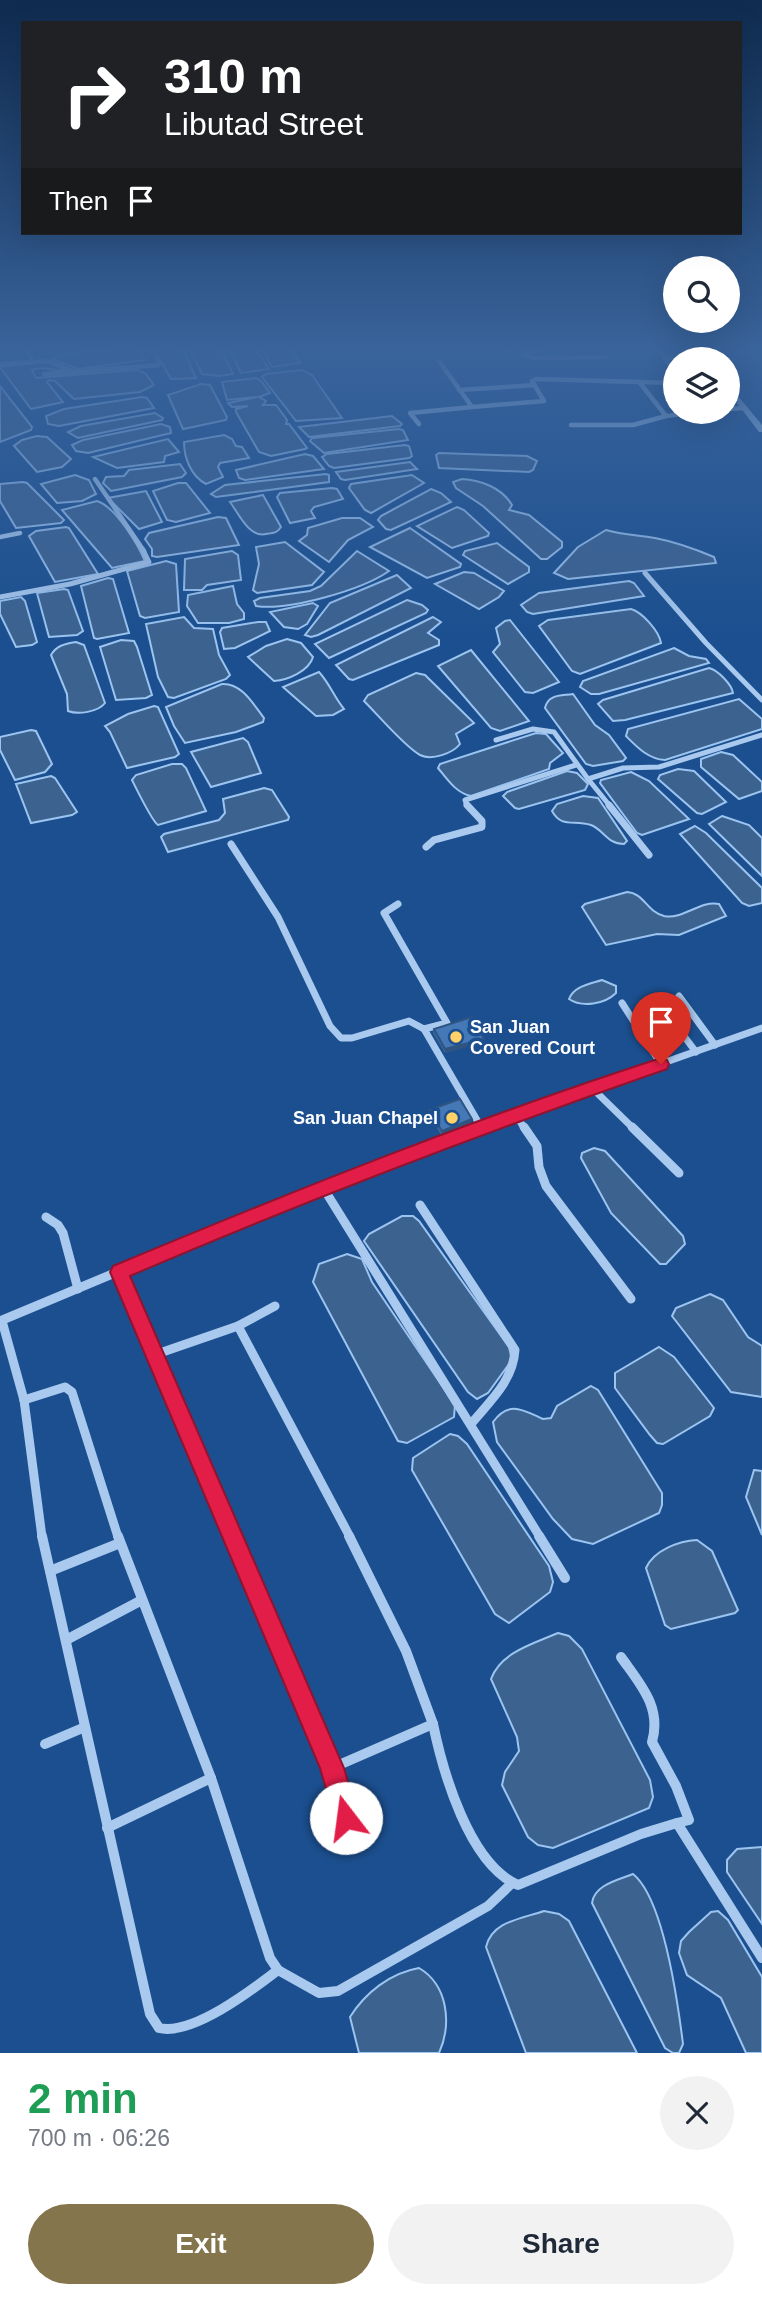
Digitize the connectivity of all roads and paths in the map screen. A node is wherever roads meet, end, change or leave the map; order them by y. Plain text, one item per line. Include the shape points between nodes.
1 (95, 479) dead end
2 (20, 533) dead end
3 (0, 537) edge
4 (645, 573) dead end
5 (0, 597) edge
6 (762, 700) edge
7 (762, 735) edge
8 (496, 740) dead end
9 (576, 765) junction
10 (588, 779) junction
11 (231, 844) dead end
12 (426, 847) dead end
13 (649, 855) dead end
14 (398, 904) dead end
15 (679, 996) dead end
16 (658, 1002) dead end
17 (622, 1003) dead end
18 (762, 1028) edge
19 (424, 1029) junction
20 (715, 1045) junction
21 (696, 1052) junction
22 (661, 1064) junction
23 (593, 1089) junction
24 (515, 1114) junction
25 (481, 1127) junction
26 (679, 1173) dead end
27 (324, 1189) junction
28 (420, 1205) dead end
29 (46, 1217) dead end
30 (119, 1272) junction
31 (78, 1289) junction
32 (631, 1299) dead end
33 (275, 1306) dead end
34 (1, 1321) edge
35 (238, 1326) junction
36 (154, 1355) junction
37 (24, 1400) junction
38 (471, 1424) junction
39 (120, 1543) junction
40 (50, 1571) junction
41 (565, 1578) dead end
42 (142, 1600) junction
43 (66, 1640) junction
44 (621, 1657) dead end
45 (433, 1724) junction
46 (85, 1727) junction
47 (45, 1744) dead end
48 (332, 1768) junction
49 (211, 1778) junction
50 (346, 1818) dead end
51 (677, 1823) junction
52 (107, 1828) junction
53 (510, 1885) junction
54 (762, 1958) edge
55 (278, 1969) junction

1 - 5 street via 142,542 149,562
2 - 3 street
4 - 6 street
7 - 10 street via 659,767 623,768
8 - 9 street via 549,729
9 - 10 street
9 - 12 street via 465,800 482,827 434,840
10 - 13 street
11 - 19 street via 278,917 330,1026 341,1038 409,1021
14 - 19 street via 384,914 447,1023
15 - 20 street
16 - 21 street
17 - 22 street
18 - 20 street
19 - 25 street
20 - 21 street
21 - 22 street
22 - 23 street
23 - 24 street
23 - 26 street
24 - 25 street
24 - 32 street via 537,1146 546,1186
25 - 27 street
27 - 30 street
27 - 38 street
28 - 38 street via 515,1350 510,1376
29 - 31 street via 63,1233
30 - 31 street
30 - 36 street
31 - 34 street
33 - 35 street
34 - 37 street
35 - 36 street
35 - 45 street via 401,1639
36 - 48 street
37 - 39 street via 65,1387 72,1392
37 - 40 street via 33,1483
38 - 41 street
39 - 40 street
39 - 42 street
40 - 43 street
42 - 43 street
42 - 49 street
43 - 46 street
44 - 51 street via 657,1711 658,1727 652,1742 689,1820
45 - 48 street
45 - 53 street via 444,1772 478,1846
46 - 47 street
46 - 52 street
48 - 50 street
49 - 52 street
49 - 55 street via 270,1958
51 - 53 street
51 - 54 street
52 - 55 street via 148,2007 158,2028 183,2026 225,2006
53 - 55 street via 488,1906 338,1991 319,1993

